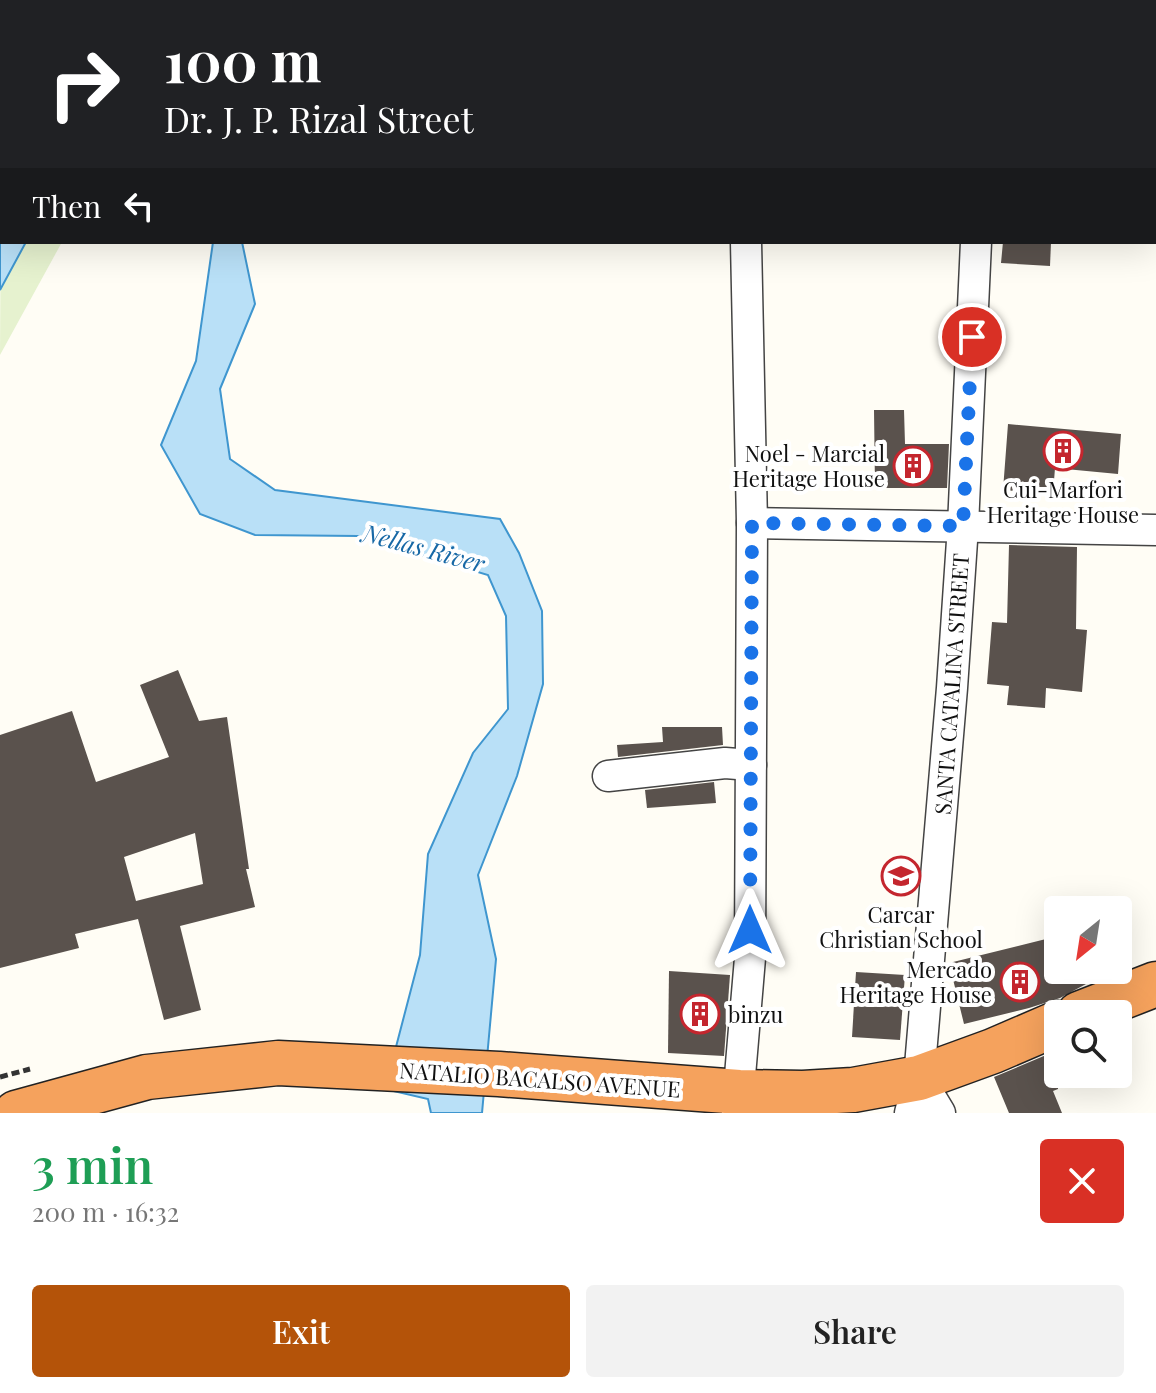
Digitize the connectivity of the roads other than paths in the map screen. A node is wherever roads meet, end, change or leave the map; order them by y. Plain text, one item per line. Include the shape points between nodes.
1 (746, 244) edge
2 (976, 244) edge
3 (752, 523) junction
4 (963, 526) junction
5 (1156, 530) edge
6 (751, 765) junction
7 (608, 776) dead end
8 (1156, 984) edge
9 (1115, 1000) edge
10 (1044, 1029) edge
11 (923, 1101) edge
12 (738, 1102) edge
13 (16, 1113) edge

1 - 3 street
2 - 4 street, SANTA CATALINA STREET
3 - 4 street
3 - 6 street
4 - 5 street
4 - 11 street, SANTA CATALINA STREET
6 - 7 street
6 - 12 street via 750,958
8 - 9 highway
10 - 11 highway, NATALIO BACALSO AVENUE via 993,1051
11 - 12 highway, NATALIO BACALSO AVENUE via 853,1090
12 - 13 highway, NATALIO BACALSO AVENUE via 499,1074 278,1063 147,1077

